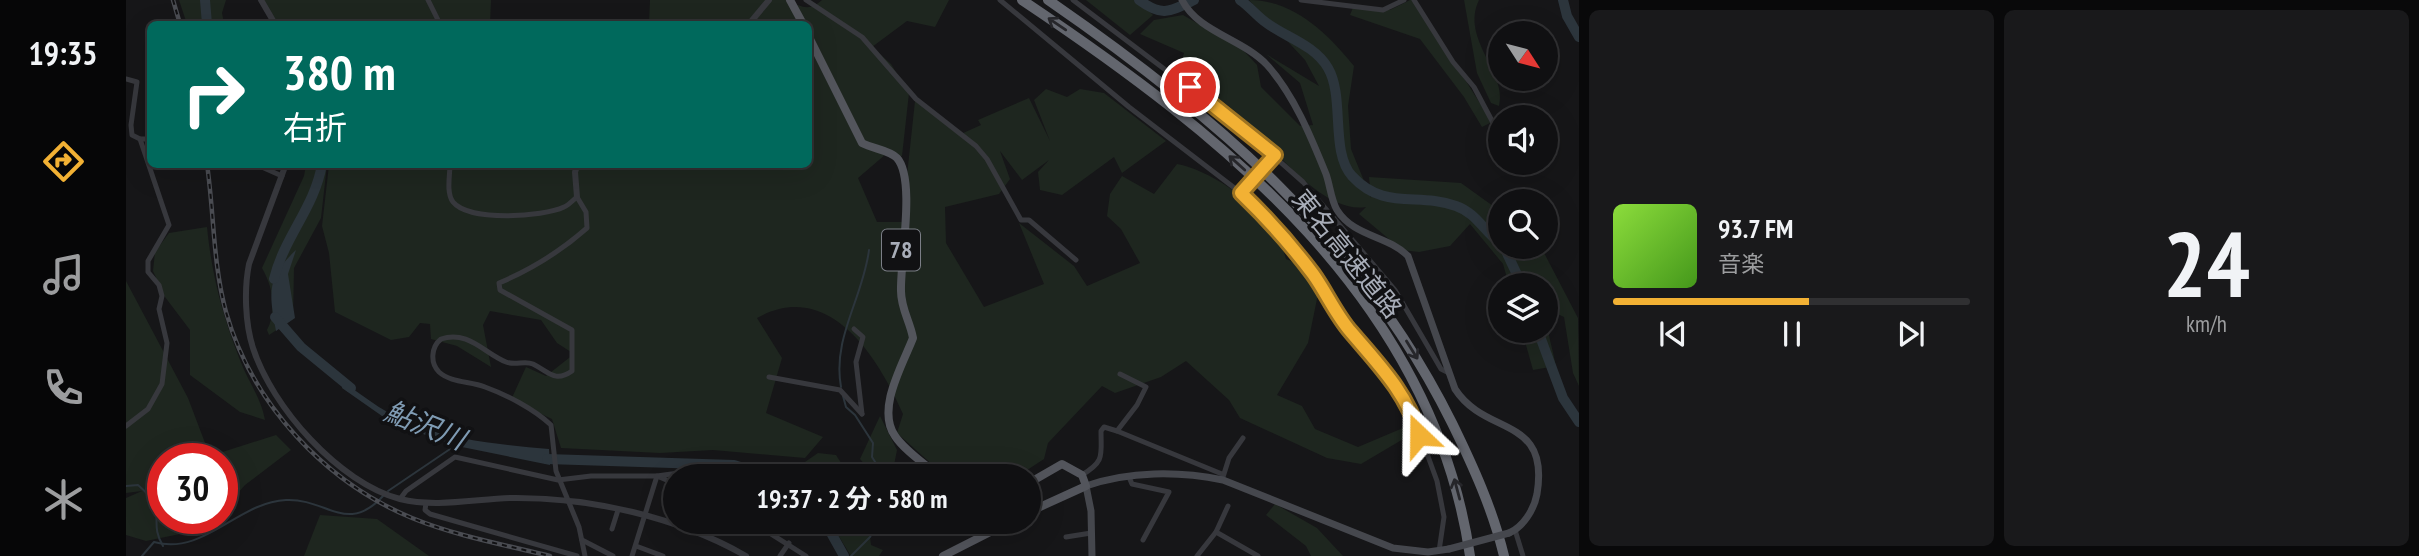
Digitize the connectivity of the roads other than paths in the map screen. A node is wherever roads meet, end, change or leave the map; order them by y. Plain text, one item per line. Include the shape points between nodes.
1 (261, 0) edge
2 (428, 0) edge
3 (769, 0) edge
4 (790, 0) edge
5 (806, 0) edge
6 (1000, 0) edge
7 (1022, 0) edge
8 (1048, 0) edge
9 (1073, 0) edge
10 (1182, 0) edge
11 (1301, 0) edge
12 (1404, 0) edge
13 (1414, 0) edge
14 (273, 21) edge
15 (438, 21) edge
16 (752, 21) edge
17 (801, 21) edge
18 (812, 43) edge
19 (126, 79) edge
20 (1488, 113) edge
21 (140, 139) junction
22 (147, 139) edge
23 (1275, 155) junction
24 (147, 160) edge
25 (150, 168) edge
26 (264, 168) edge
27 (285, 168) edge
28 (450, 168) edge
29 (576, 168) edge
30 (282, 176) junction
31 (1241, 193) junction
32 (577, 197) junction
33 (1076, 260) dead end
34 (854, 329) dead end
35 (1449, 373) junction
36 (1120, 374) dead end
37 (769, 377) dead end
38 (126, 426) edge
39 (1117, 431) junction
40 (1243, 438) dead end
41 (926, 464) edge
42 (663, 475) edge
43 (1082, 475) junction
44 (657, 476) junction
45 (1041, 476) edge
46 (1129, 477) junction
47 (1223, 477) junction
48 (663, 479) edge
49 (558, 480) junction
50 (1086, 486) junction
51 (396, 498) junction
52 (569, 502) junction
53 (426, 503) junction
54 (1041, 506) edge
55 (1228, 506) dead end
56 (618, 510) junction
57 (645, 516) junction
58 (612, 529) dead end
59 (1216, 532) junction
60 (1512, 532) junction
61 (1091, 533) junction
62 (773, 534) edge
63 (986, 534) edge
64 (1066, 537) dead end
65 (1143, 540) dead end
66 (582, 541) junction
67 (789, 543) junction
68 (636, 546) junction
69 (1439, 551) junction
70 (577, 556) edge
71 (585, 556) edge
72 (613, 556) edge
73 (632, 556) edge
74 (663, 556) edge
75 (747, 556) edge
76 (780, 556) edge
77 (806, 556) edge
78 (943, 556) edge
79 (1092, 556) edge
80 (1197, 556) edge
81 (1258, 556) edge
82 (1470, 556) edge
83 (1504, 556) edge
84 (1523, 556) edge

1 - 14 street
2 - 15 street
3 - 16 street
4 - 17 main road
5 - 33 street via 862,37 915,99 976,146 1021,220 1029,220
6 - 31 street
82 -> 7 highway, 東名高速道路 via 1453,473 1427,408 1390,340 1343,272 1297,220 1217,145 1132,77
8 -> 83 highway, 東名高速道路 via 1140,65 1235,143 1338,246 1398,328 1437,393 1477,477
9 - 23 street
10 - 35 main road via 1189,11 1272,71 1311,135 1337,210 1360,233 1408,256
11 - 12 street via 1383,10
13 - 20 street
18 - 41 main road, 78 via 862,143 894,156 901,167 907,201 901,241 902,311 913,338 898,371 888,423 894,436
19 - 21 street via 137,82 131,125 132,135
21 - 22 street
21 - 24 street
23 - 31 street, bridge
23 - 35 street via 1395,290 1441,369
25 - 38 street via 169,225 148,261 148,272 162,296 159,309 167,343 162,384 148,409
26 - 30 street
27 - 30 street
28 - 32 street via 450,196 455,204 483,216 564,207
29 - 32 street
30 - 51 street via 245,281 252,345 265,376 297,422 339,465
31 - 69 street via 1312,272 1351,332 1398,388 1437,481 1444,517
32 - 49 street via 586,212 587,228 499,283 500,290 572,330 572,371 552,377 531,363 509,363 458,336 441,339 433,351 434,366 440,373 484,386 551,425
34 - 37 street via 863,337 856,362 862,414 841,390
35 - 60 main road via 1466,405 1524,435 1536,454 1536,498 1525,521
36 - 39 street via 1146,387
39 - 43 street via 1104,427 1101,460
39 - 47 street
40 - 47 street
42 - 44 street
43 - 45 main road via 1062,464
43 - 50 main road
44 - 48 street
44 - 49 street
44 - 57 street
46 - 47 main road
46 - 50 main road
46 - 65 street via 1132,484 1169,492
47 - 69 main road via 1393,548
49 - 51 street via 455,457
49 - 52 street
50 - 54 main road
50 - 61 main road
51 - 53 street
52 - 53 street via 516,498
52 - 56 street
52 - 66 street
53 - 70 street via 430,514
55 - 59 street
56 - 57 street
56 - 58 street
57 - 68 street
57 - 75 street
59 - 80 street
59 - 81 street
60 - 69 main road, bridge
60 - 84 street
61 - 64 street
61 - 79 main road
62 - 67 street
63 - 78 main road
66 - 71 street
66 - 72 street
67 - 76 street
67 - 77 street
68 - 73 street
68 - 74 street

